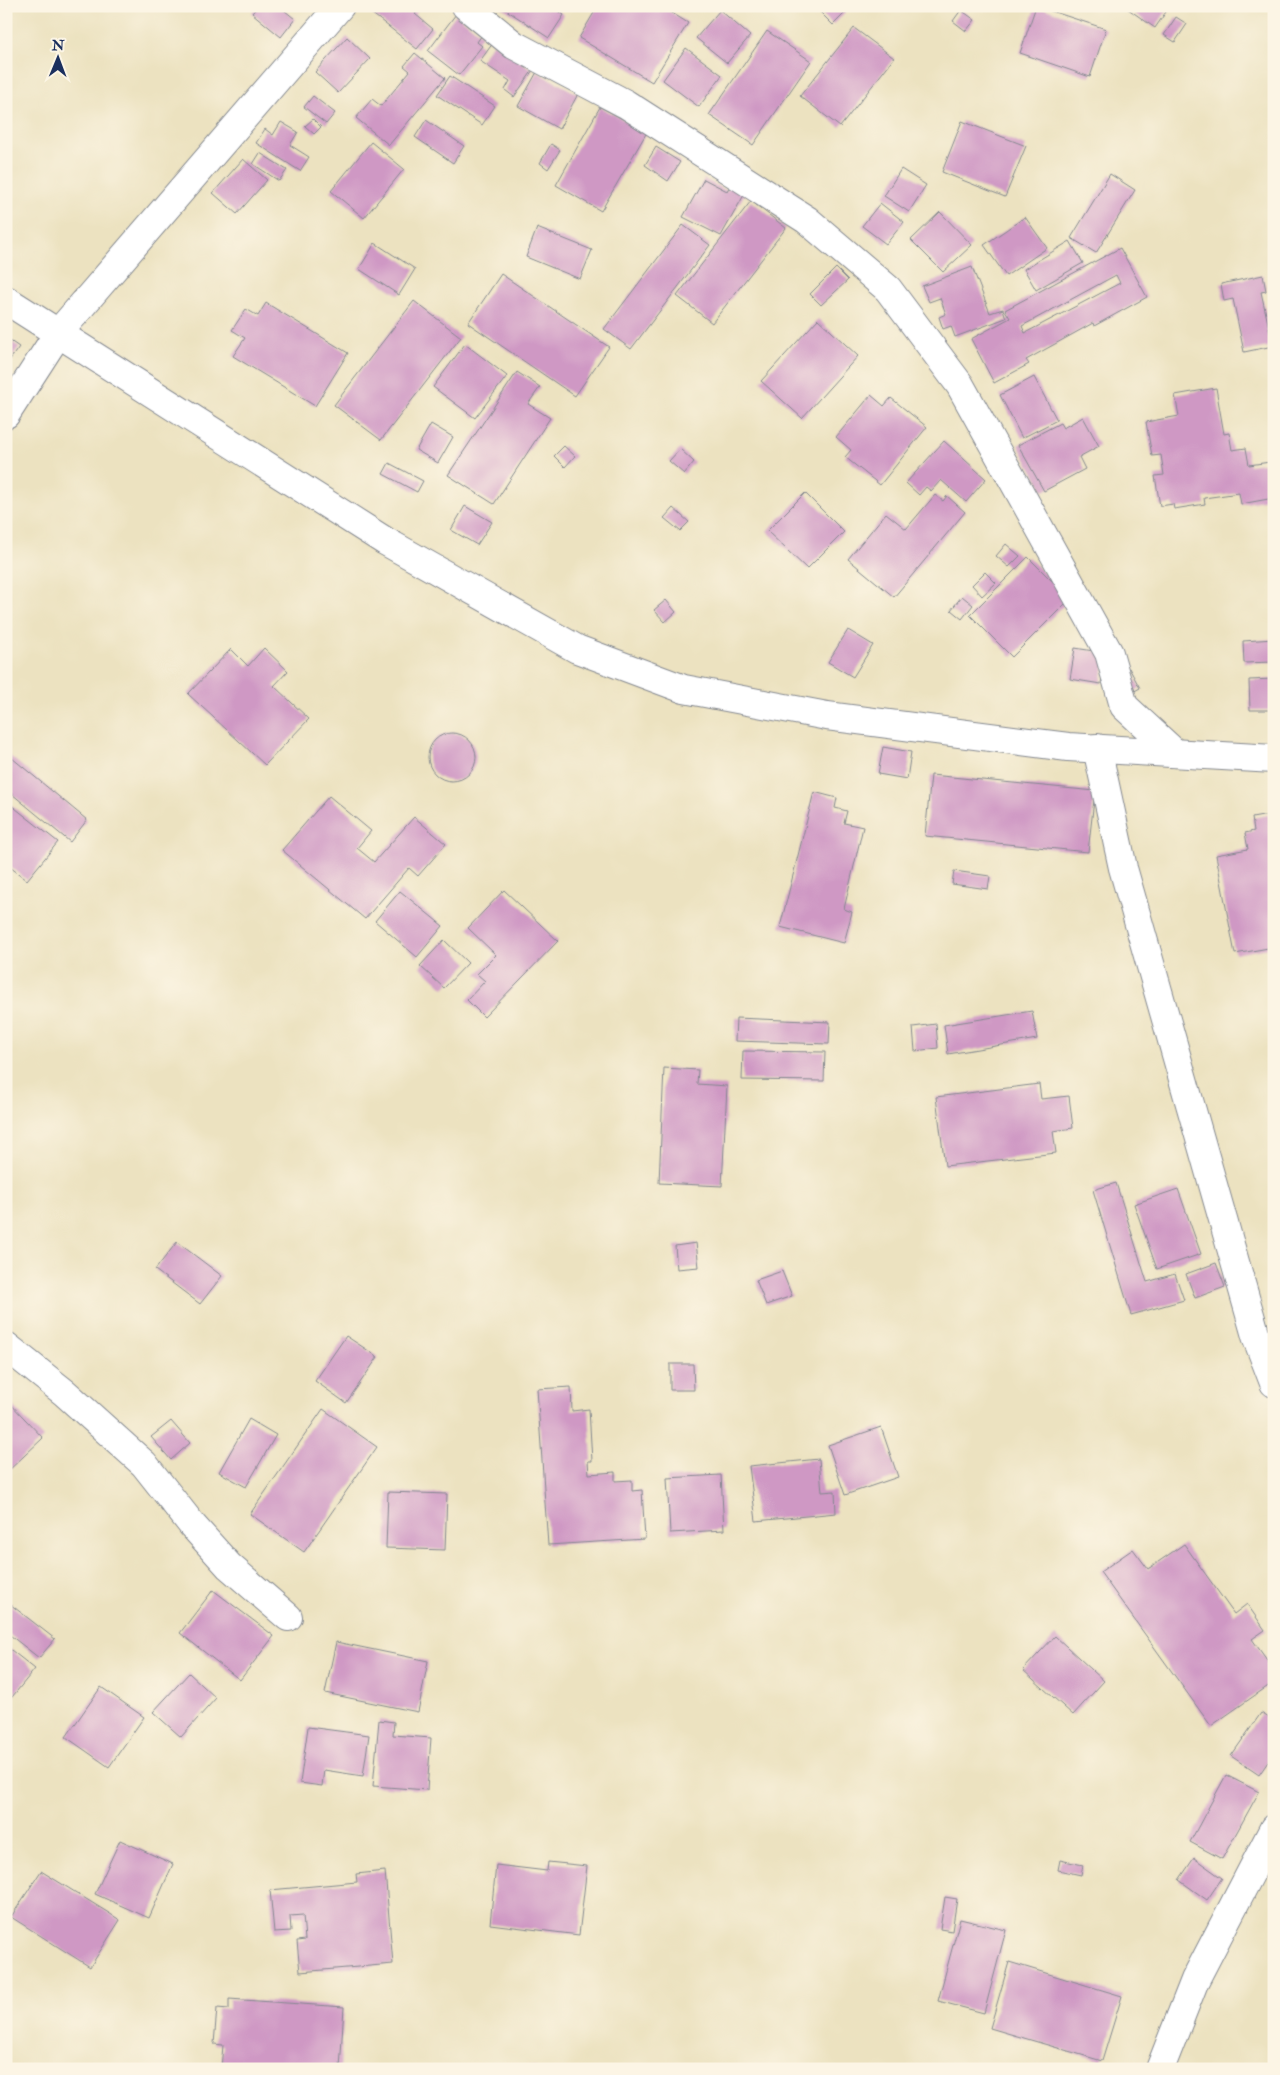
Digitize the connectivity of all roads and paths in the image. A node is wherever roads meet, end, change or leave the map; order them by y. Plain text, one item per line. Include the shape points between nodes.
1 (340, 6) edge
2 (466, 6) edge
3 (6, 300) edge
4 (60, 332) junction
5 (6, 414) edge
6 (1097, 748) junction
7 (1175, 754) junction
8 (1274, 759) edge
9 (6, 1346) edge
10 (1274, 1383) edge
11 (288, 1617) dead end
12 (1274, 1828) edge
13 (1160, 2069) edge

1 - 4 street
2 - 7 street via 514,45 626,104 807,220 888,289 965,394 1109,653 1124,706
3 - 4 street
4 - 5 street
4 - 6 street via 385,541 577,650 684,689 827,716
6 - 7 street
6 - 10 street via 1123,868 1254,1327
7 - 8 street
9 - 11 street via 65,1393 144,1464 192,1526 229,1566
12 - 13 street via 1195,1980

